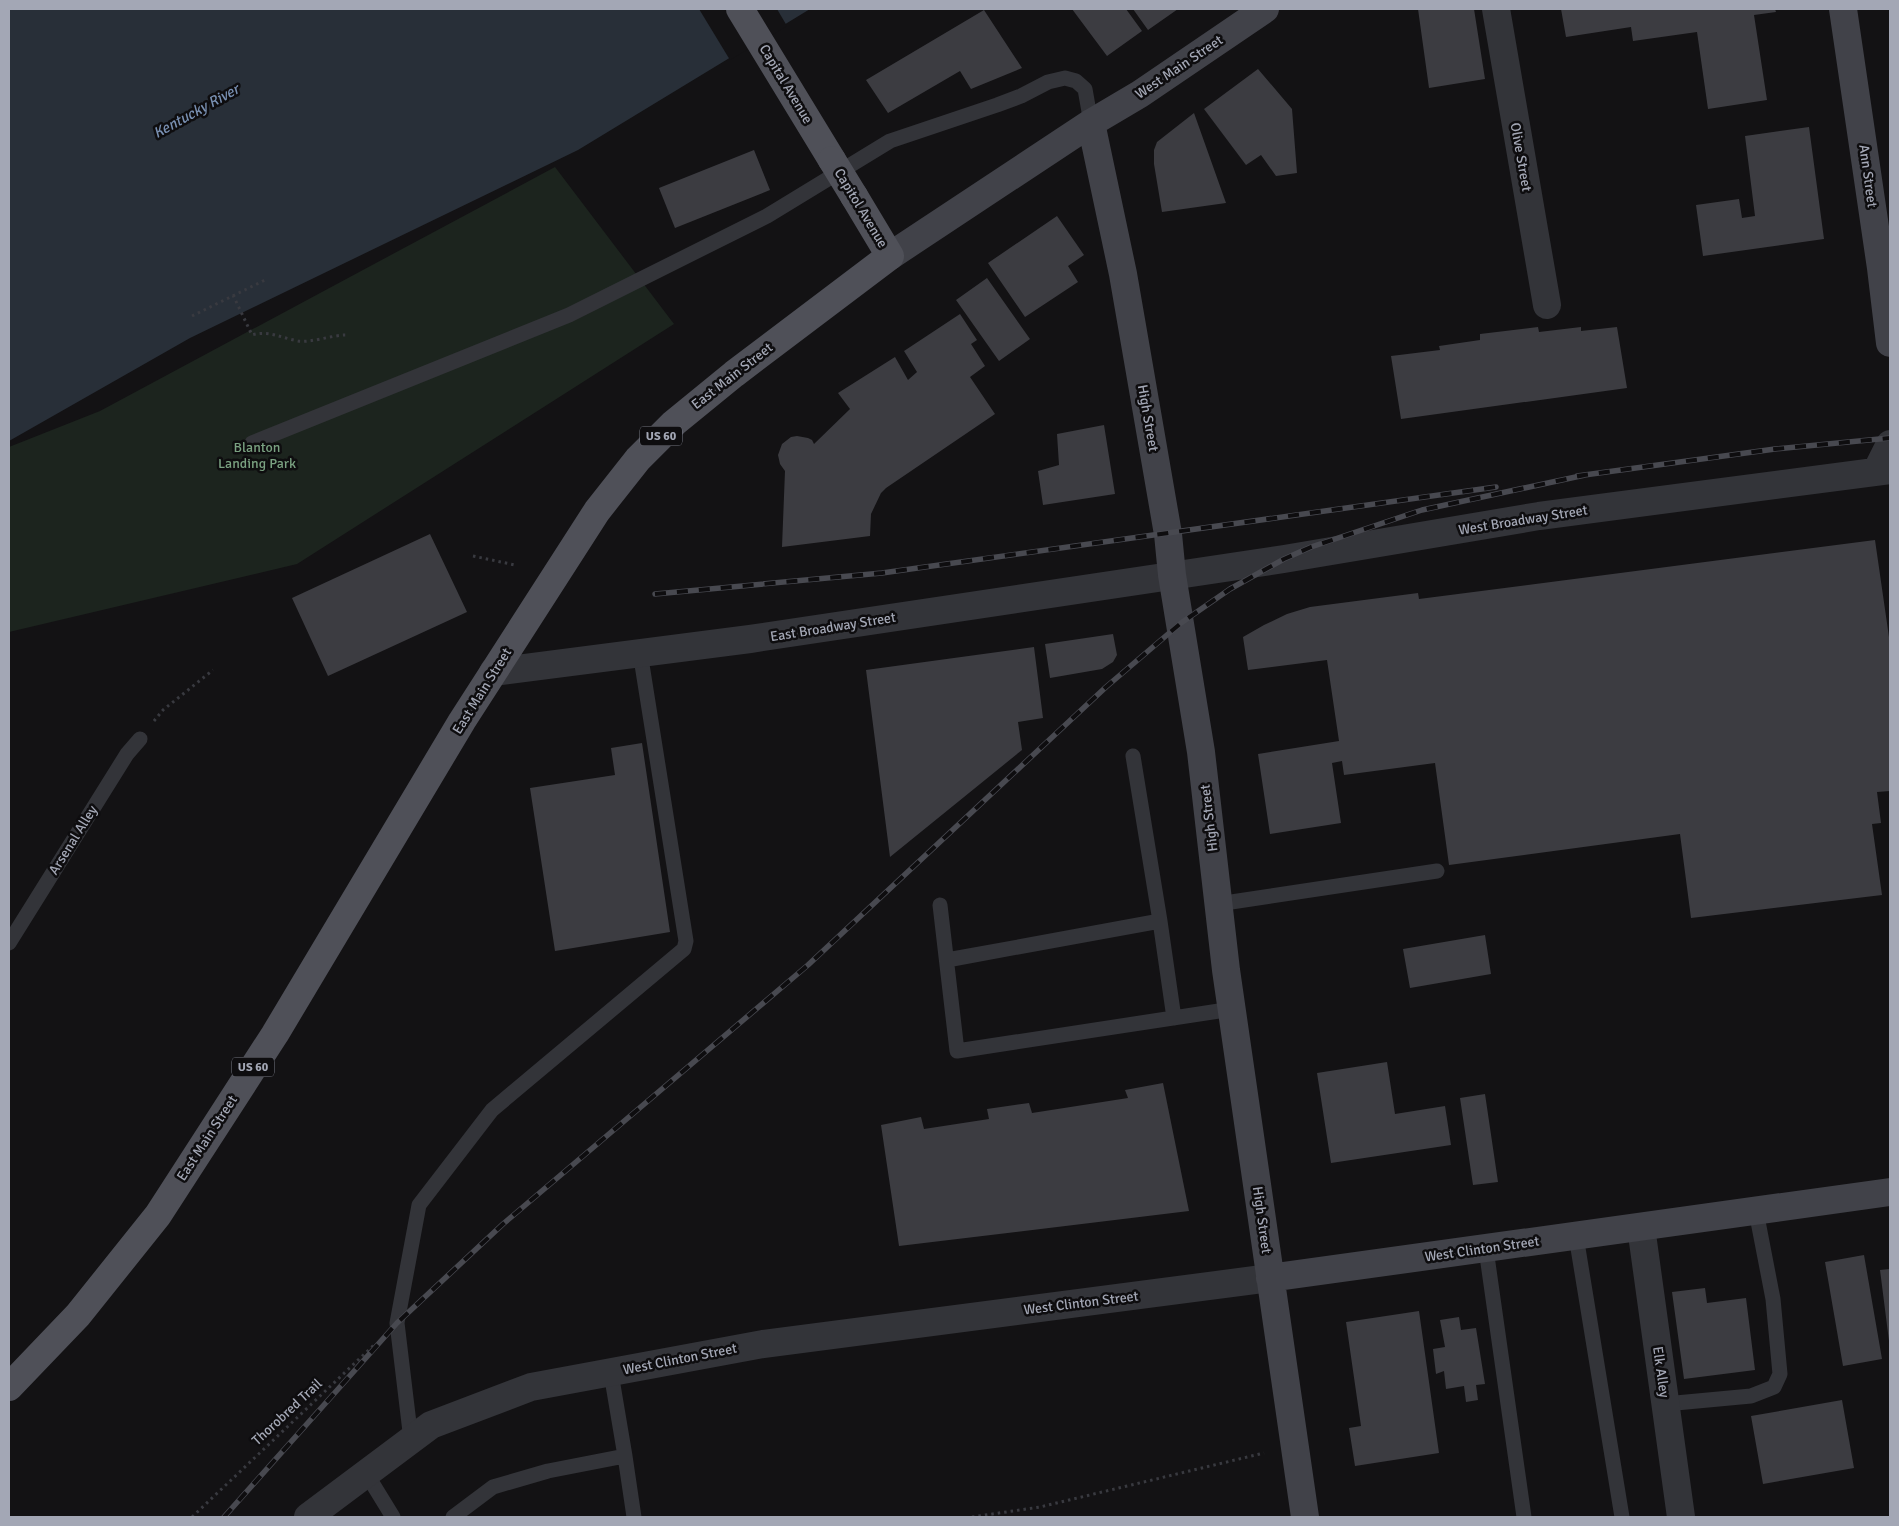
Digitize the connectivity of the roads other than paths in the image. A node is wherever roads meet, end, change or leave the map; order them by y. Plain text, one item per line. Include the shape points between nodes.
1 (740, 9) edge
2 (1264, 9) edge
3 (1496, 9) edge
4 (1843, 9) edge
5 (1091, 123) junction
6 (832, 160) joint
7 (890, 256) junction
8 (1546, 305) dead end
9 (1890, 343) edge
10 (252, 443) dead end
11 (1890, 444) edge
12 (1883, 471) edge
13 (1172, 575) junction
14 (640, 652) junction
15 (493, 672) junction
16 (140, 739) road end
17 (1134, 756) dead end
18 (1437, 871) dead end
19 (1218, 904) junction
20 (940, 905) dead end
21 (1160, 921) junction
22 (9, 943) edge
23 (947, 960) junction
24 (1232, 1009) junction
25 (1174, 1018) junction
26 (1890, 1192) edge
27 (1756, 1211) junction
28 (1641, 1227) junction
29 (1576, 1236) junction
30 (1486, 1248) junction
31 (1270, 1278) junction
32 (611, 1373) junction
33 (9, 1387) edge
34 (1665, 1404) junction
35 (411, 1440) junction
36 (625, 1456) junction
37 (366, 1473) junction
38 (308, 1517) edge
39 (393, 1517) edge
40 (453, 1517) edge
41 (634, 1517) edge
42 (1305, 1517) edge
43 (1524, 1517) edge
44 (1622, 1517) edge
45 (1681, 1517) edge

1 - 6 main road, Capital Avenue
2 - 5 main road, West Main Street via 1140,94
3 - 8 street, Olive Street
4 - 9 main road, Ann Street
5 - 7 main road, East Main Street
5 - 10 lane via 1085,89 1076,81 1065,78 890,141 767,216 569,315
5 - 13 main road, High Street via 1125,284 1168,534
6 - 7 main road, Capitol Avenue, bridge
7 - 15 main road, East Main Street / US 60 via 734,374 674,423 638,459 597,511
11 - 12 street, West Broadway Street
12 - 13 street, West Broadway Street via 1539,516
13 - 14 street, East Broadway Street via 750,639
13 - 19 main road, High Street via 1201,752
14 - 15 street, East Broadway Street
14 - 35 lane via 686,941 684,950 492,1110 419,1205 397,1323
15 - 33 main road, East Main Street / US 60 via 275,1034 158,1214 78,1315
16 - 22 lane, Arsenal Alley via 127,754
17 - 21 lane
18 - 19 lane
19 - 24 main road, High Street
20 - 23 lane
21 - 23 lane
21 - 25 lane
23 - 25 lane via 957,1051
24 - 25 lane
24 - 31 main road, High Street
26 - 27 main road, West Clinton Street
27 - 28 main road, West Clinton Street
27 - 34 lane via 1773,1299 1780,1374 1774,1387 1751,1396
28 - 29 main road, West Clinton Street
28 - 34 street, Elk Alley
29 - 30 main road, West Clinton Street
29 - 44 lane
30 - 31 main road, West Clinton Street
30 - 43 lane
31 - 32 street, West Clinton Street via 763,1344
31 - 42 main road, High Street
32 - 35 street, West Clinton Street via 531,1387 430,1426
32 - 36 lane
34 - 45 street, Elk Alley
35 - 37 street, West Clinton Street
36 - 40 lane via 548,1471 492,1487
36 - 41 lane
37 - 38 street, West Clinton Street
37 - 39 lane

